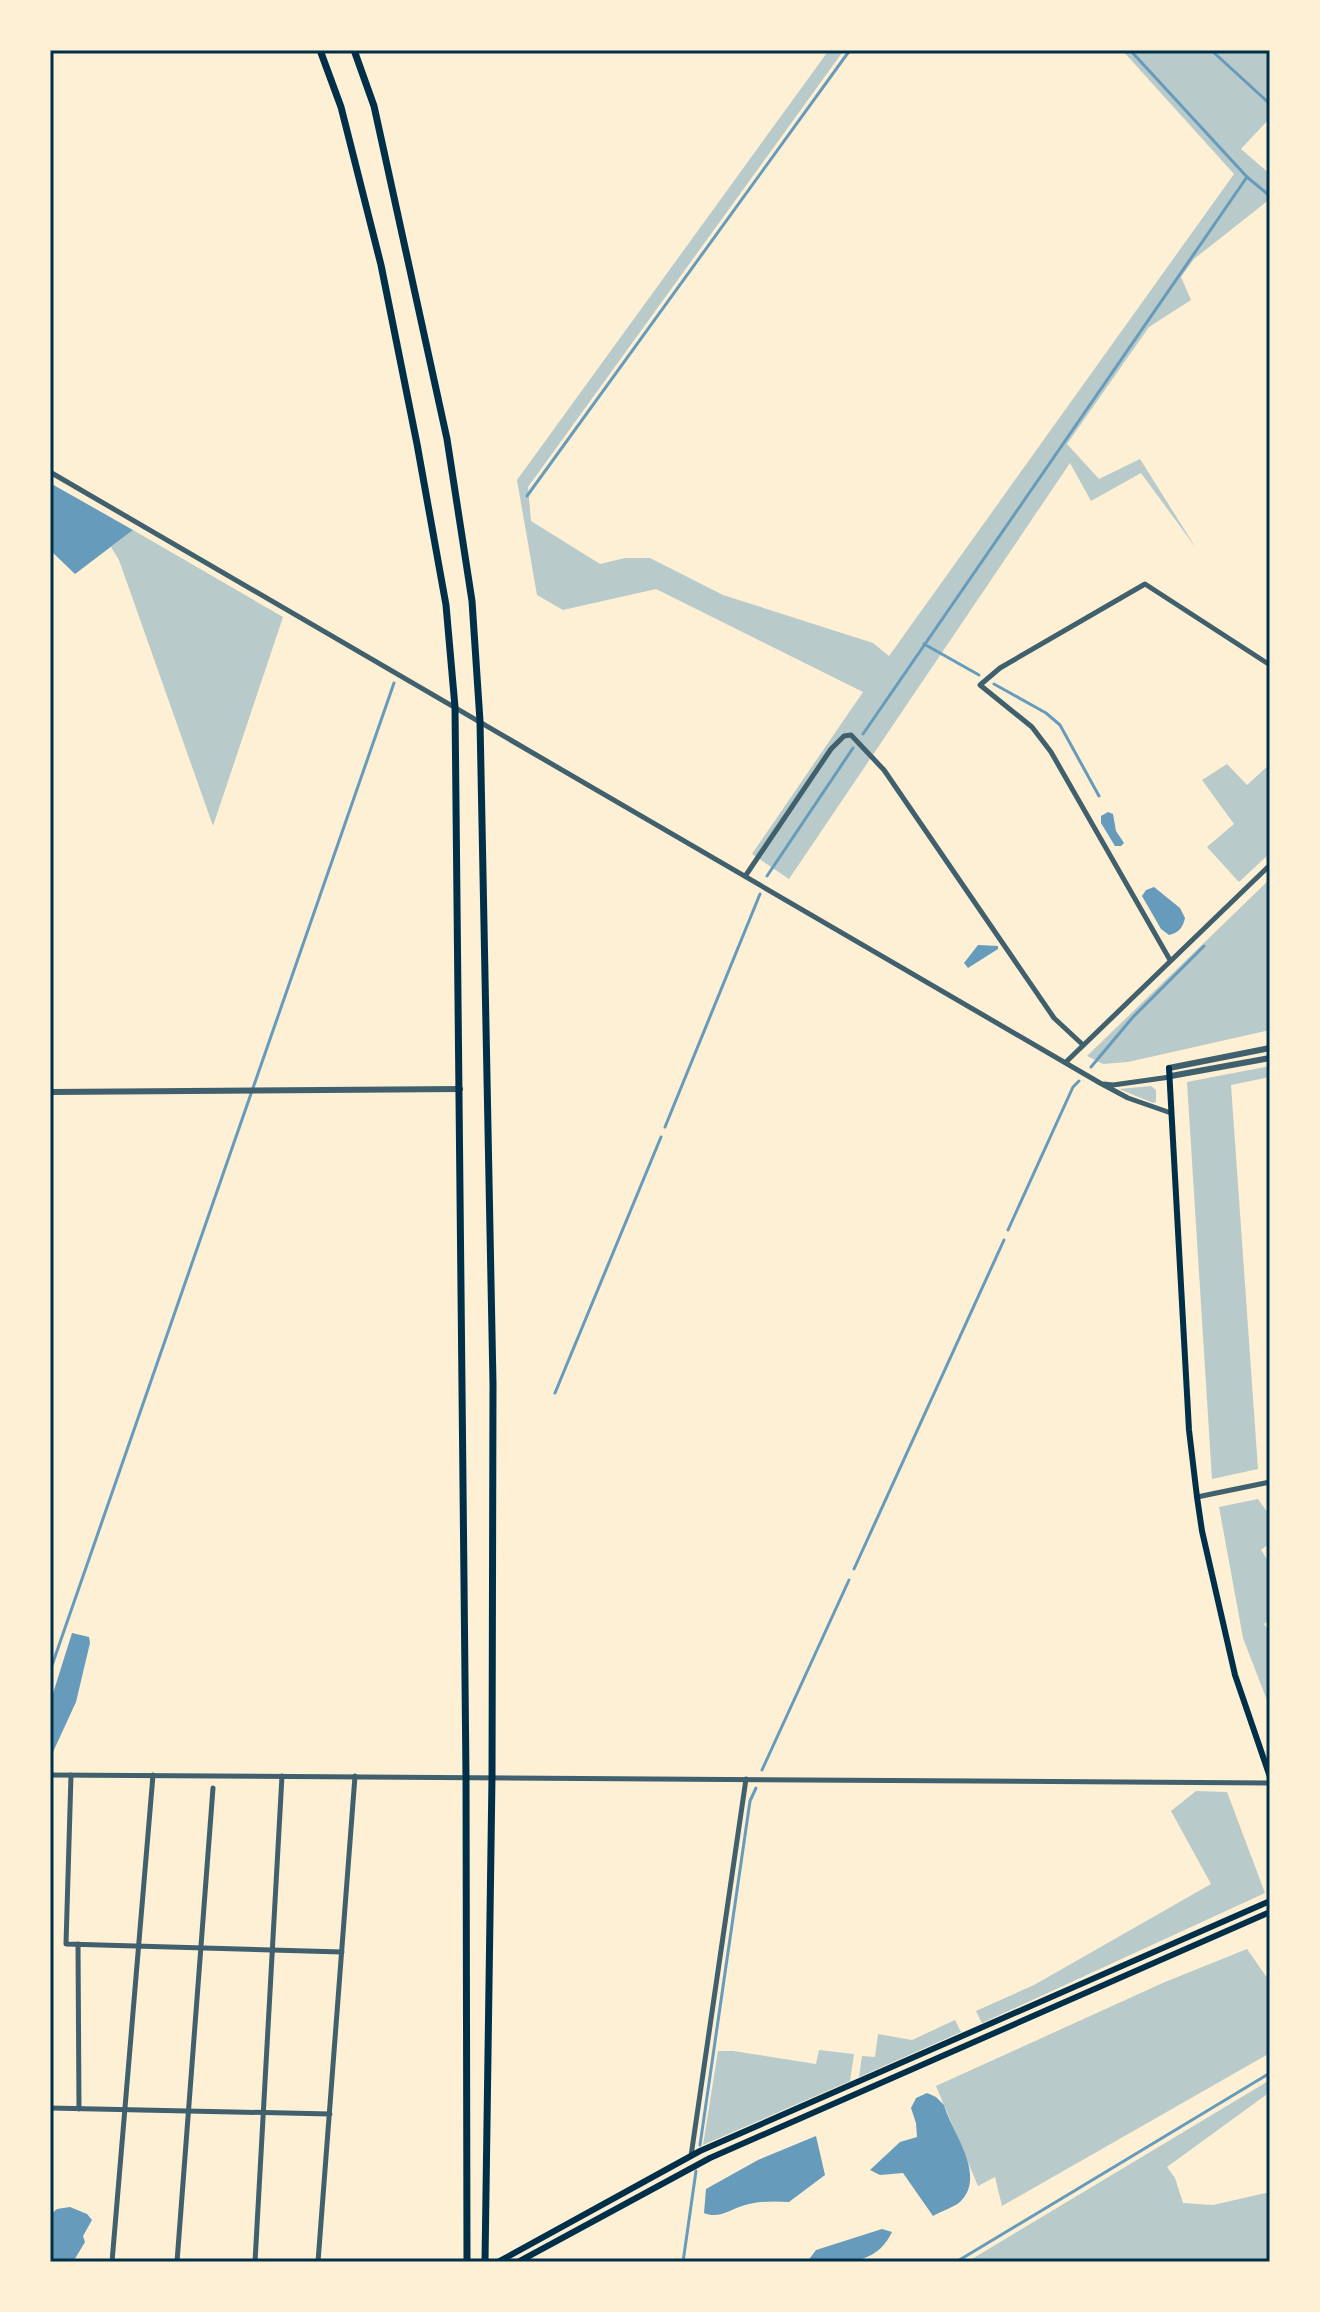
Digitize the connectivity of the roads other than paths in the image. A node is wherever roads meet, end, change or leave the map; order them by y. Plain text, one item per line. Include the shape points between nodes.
1 (320, 50) edge
2 (354, 50) edge
3 (50, 472) edge
4 (1270, 665) edge
5 (455, 707) junction
6 (480, 721) junction
7 (1270, 865) edge
8 (746, 875) junction
9 (1170, 960) junction
10 (1082, 1044) junction
11 (1270, 1048) edge
12 (1270, 1058) edge
13 (1066, 1062) junction
14 (1169, 1068) joint
15 (1171, 1076) junction
16 (1100, 1083) junction
17 (460, 1089) junction
18 (50, 1092) edge
19 (1172, 1113) junction
20 (1270, 1482) edge
21 (1197, 1497) junction
22 (50, 1775) edge
23 (71, 1775) junction
24 (153, 1775) junction
25 (282, 1776) junction
26 (355, 1776) junction
27 (466, 1776) junction
28 (492, 1777) junction
29 (746, 1779) junction
30 (1270, 1780) edge
31 (213, 1788) dead end
32 (1270, 1901) edge
33 (1270, 1912) edge
34 (78, 1944) junction
35 (139, 1946) junction
36 (201, 1947) junction
37 (272, 1949) junction
38 (342, 1952) junction
39 (50, 2108) edge
40 (79, 2109) junction
41 (125, 2110) junction
42 (189, 2111) junction
43 (263, 2113) junction
44 (330, 2114) junction
45 (691, 2156) junction
46 (112, 2262) edge
47 (177, 2262) edge
48 (255, 2262) edge
49 (318, 2262) edge
50 (467, 2262) edge
51 (485, 2262) edge
52 (498, 2262) edge
53 (518, 2262) edge

1 - 5 main road via 341,107 390,310 446,605
2 - 6 main road via 374,106 447,439 472,601
3 - 5 street
4 - 9 street via 1145,584 1000,668 980,685 1032,727 1051,752
5 - 6 street
5 - 17 main road
6 - 8 street
6 - 28 main road via 493,1384
7 - 9 street
8 - 10 street via 831,749 851,735 884,770 1054,1018
8 - 13 street
9 - 10 street
10 - 13 street
11 - 14 street
12 - 15 street
13 - 16 street
14 - 15 main road
15 - 16 street
15 - 19 main road
16 - 19 street
17 - 18 street
17 - 27 main road
19 - 21 main road
20 - 21 street
21 - 30 main road via 1235,1675
22 - 23 street
23 - 24 street
23 - 34 street via 66,1944
24 - 25 street
24 - 35 street
25 - 26 street
25 - 37 street
26 - 27 street
26 - 38 street
27 - 28 street
27 - 50 main road
28 - 29 street
28 - 51 main road
29 - 30 street
29 - 45 street
31 - 36 street
32 - 45 main road
33 - 53 main road via 710,2158
34 - 35 street
34 - 40 street
35 - 36 street
35 - 41 street
36 - 37 street
36 - 42 street
37 - 38 street
37 - 43 street
38 - 44 street
39 - 40 street
40 - 41 street
41 - 42 street
41 - 46 street
42 - 43 street
42 - 47 street
43 - 44 street
43 - 48 street
44 - 49 street
45 - 52 main road

